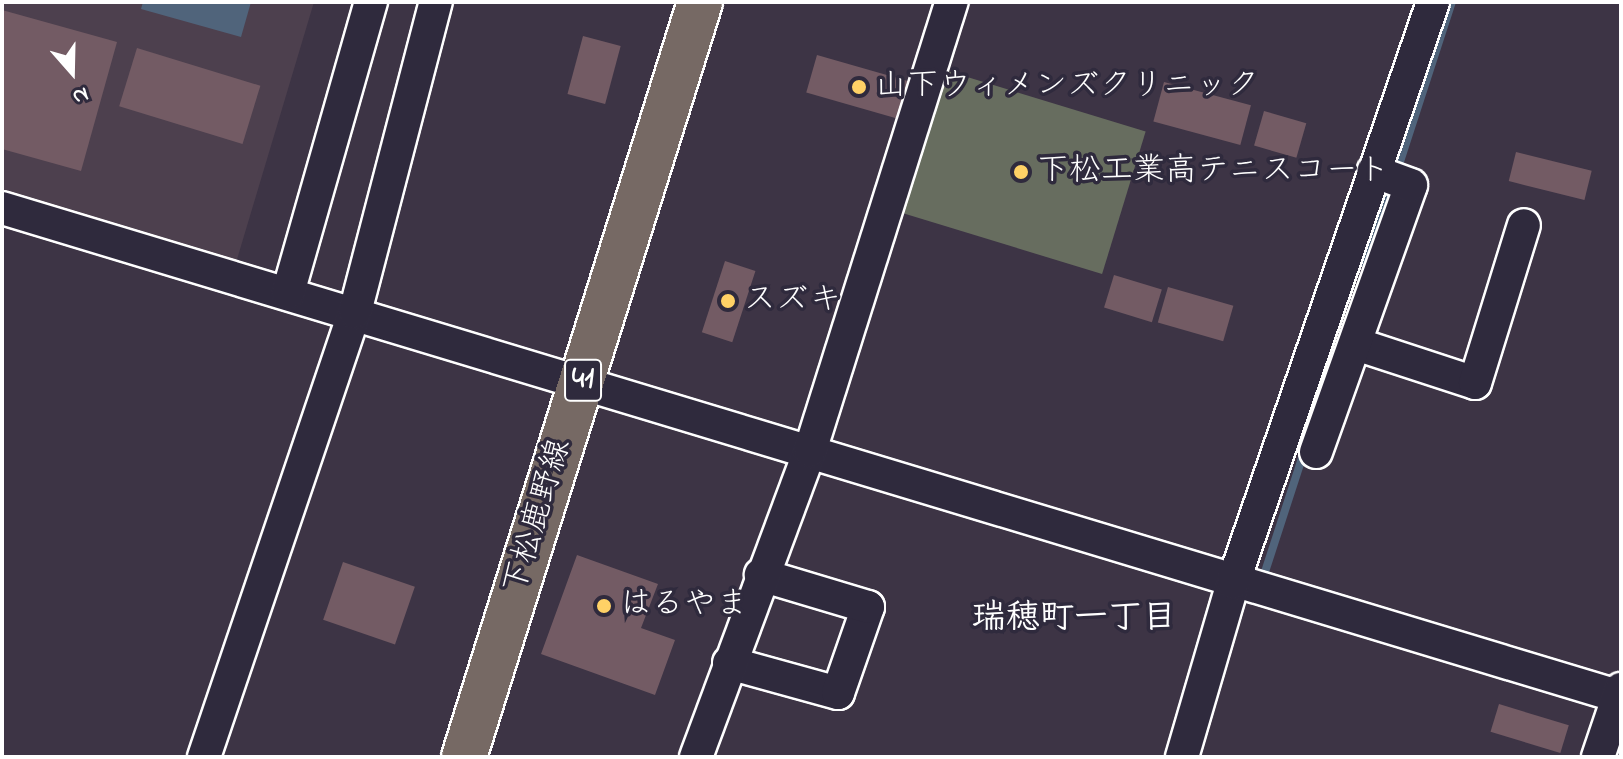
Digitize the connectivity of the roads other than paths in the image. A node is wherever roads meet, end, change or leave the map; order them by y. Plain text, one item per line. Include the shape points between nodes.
1 (371, 2) edge
2 (436, 2) edge
3 (700, 2) edge
4 (952, 2) edge
5 (1433, 2) edge
6 (1373, 171) junction
7 (2, 208) edge
8 (1524, 225) dead end
9 (288, 293) junction
10 (355, 312) junction
11 (1356, 344) junction
12 (583, 378) junction
13 (810, 451) junction
14 (1316, 452) dead end
15 (761, 575) junction
16 (1233, 583) junction
17 (729, 663) junction
18 (1620, 694) edge
19 (204, 757) edge
20 (464, 757) edge
21 (696, 757) edge
22 (1182, 757) edge
23 (1598, 757) edge

1 - 9 street
2 - 10 street
3 - 12 main road, 下松鹿野線 / 41
4 - 13 street
5 - 6 street
6 - 11 street via 1411,185
6 - 16 street
7 - 9 street
8 - 11 street via 1475,383
9 - 10 street
10 - 12 street
10 - 19 street
11 - 14 street
12 - 13 street
12 - 20 main road, 下松鹿野線 / 41
13 - 15 street
13 - 16 street
15 - 17 street
15 - 17 street via 868,607 838,693
16 - 18 street
16 - 22 street
17 - 21 street
18 - 23 street

